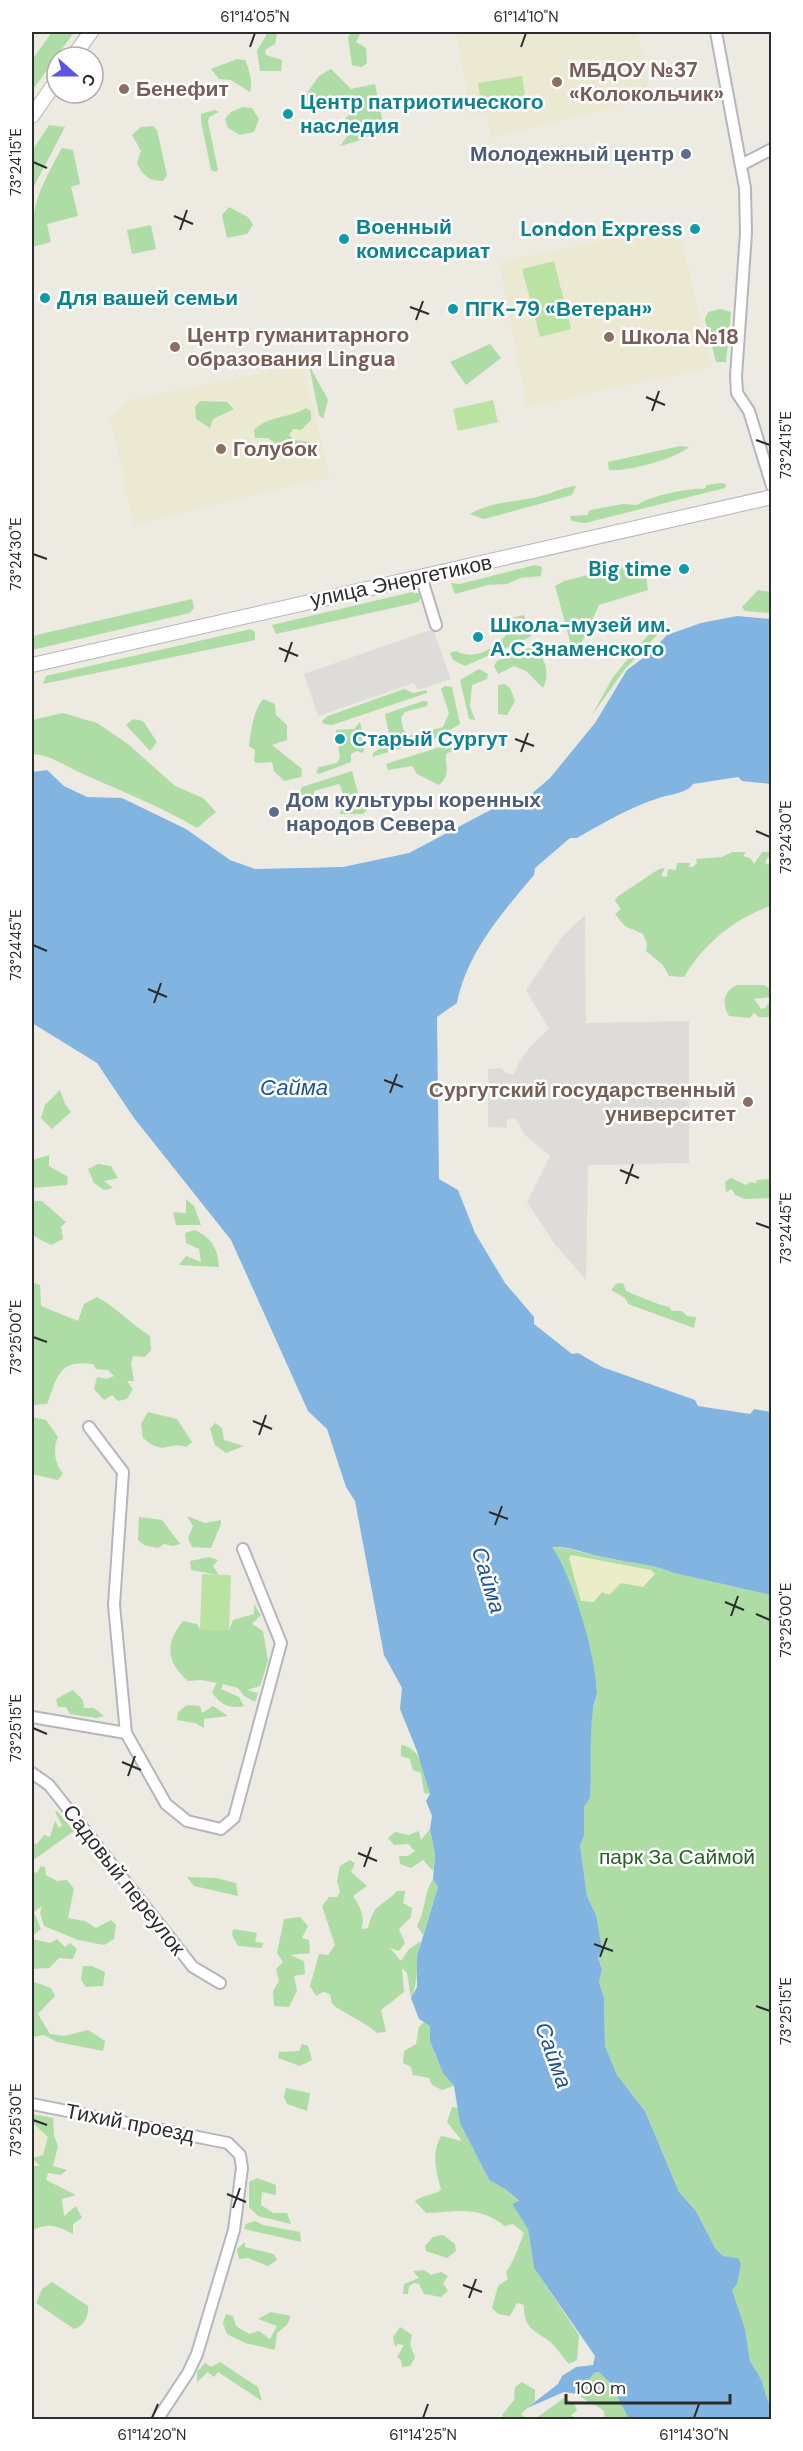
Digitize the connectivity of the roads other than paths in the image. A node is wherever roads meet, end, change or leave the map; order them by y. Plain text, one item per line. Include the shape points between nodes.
1 (91, 32) edge
2 (716, 32) edge
3 (82, 45) edge
4 (45, 97) edge
5 (32, 116) edge
6 (771, 149) edge
7 (741, 165) junction
8 (771, 486) edge
9 (771, 497) edge
10 (421, 576) junction
11 (436, 625) dead end
12 (32, 665) edge
13 (90, 1427) dead end
14 (243, 1549) dead end
15 (32, 1719) edge
16 (126, 1733) junction
17 (32, 1773) edge
18 (220, 1983) dead end
19 (32, 2104) edge
20 (157, 2420) edge

1 - 3 main road
2 - 7 street
4 - 5 main road
6 - 7 street
7 - 8 street via 746,188 746,232 737,393 749,411
9 - 10 main road, улица Энергетиков
10 - 11 street
10 - 12 main road, улица Энергетиков
13 - 16 street via 123,1472 114,1605
14 - 16 street via 281,1643 234,1818 221,1829 188,1821 165,1804
15 - 16 street
17 - 18 street, Садовый переулок via 49,1785 193,1967
19 - 20 street, Тихий проезд via 228,2143 240,2155 242,2168 234,2230 197,2354

